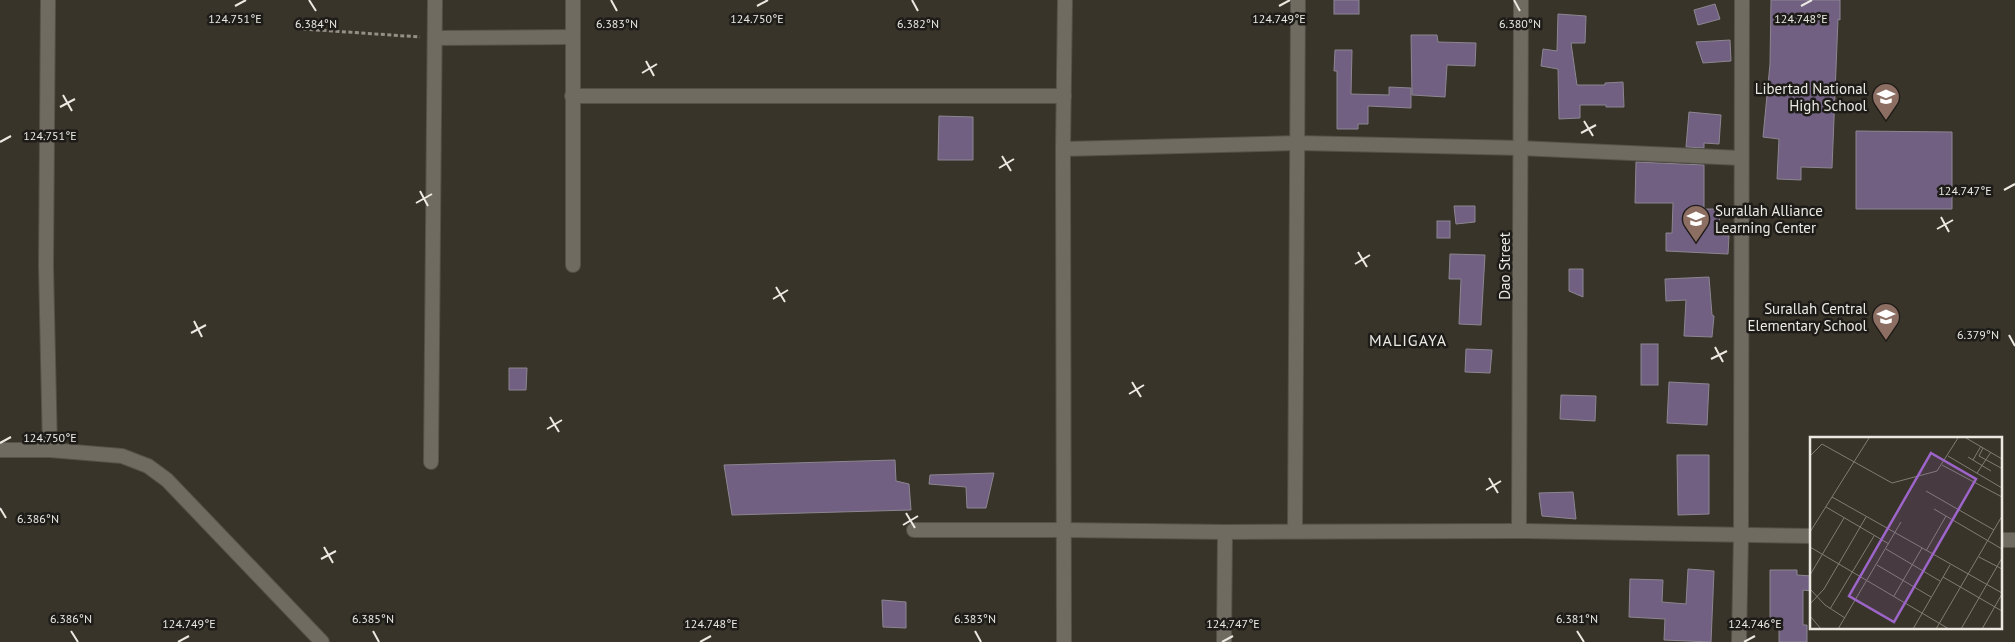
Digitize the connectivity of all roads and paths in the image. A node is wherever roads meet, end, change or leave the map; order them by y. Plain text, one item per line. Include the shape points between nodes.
1 (48, 0) edge
2 (435, 0) edge
3 (573, 0) edge
4 (1065, 0) edge
5 (1298, 0) edge
6 (1521, 0) edge
7 (1742, 0) edge
8 (303, 29) dead end
9 (573, 36) junction
10 (436, 38) junction
11 (572, 96) junction
12 (1064, 96) junction
13 (1297, 143) junction
14 (1521, 148) junction
15 (1063, 150) junction
16 (1742, 158) junction
17 (573, 265) dead end
18 (0, 450) edge
19 (50, 450) junction
20 (431, 462) dead end
21 (914, 530) dead end
22 (1063, 530) junction
23 (1295, 531) junction
24 (1519, 531) junction
25 (1225, 532) junction
26 (1741, 535) junction
27 (1810, 536) edge
28 (2002, 540) edge
29 (2015, 540) edge
30 (322, 642) edge
31 (1064, 642) edge
32 (1224, 642) edge
33 (1739, 642) edge

1 - 19 street via 46,266
2 - 10 street
3 - 9 street
4 - 12 street
5 - 13 street
6 - 14 street, Dao Street
7 - 16 street
8 - 10 path
9 - 10 street
9 - 11 street
10 - 20 street
11 - 12 street
11 - 17 street
12 - 15 street
13 - 14 street
13 - 15 street
13 - 23 street
14 - 16 street
14 - 24 street, Dao Street
15 - 22 street
16 - 26 street
18 - 19 street
19 - 30 street via 122,456 148,466 167,480
21 - 22 street
22 - 25 street
22 - 31 street
23 - 24 street
23 - 25 street
24 - 26 street
25 - 32 street
26 - 27 street
26 - 33 street
28 - 29 street

